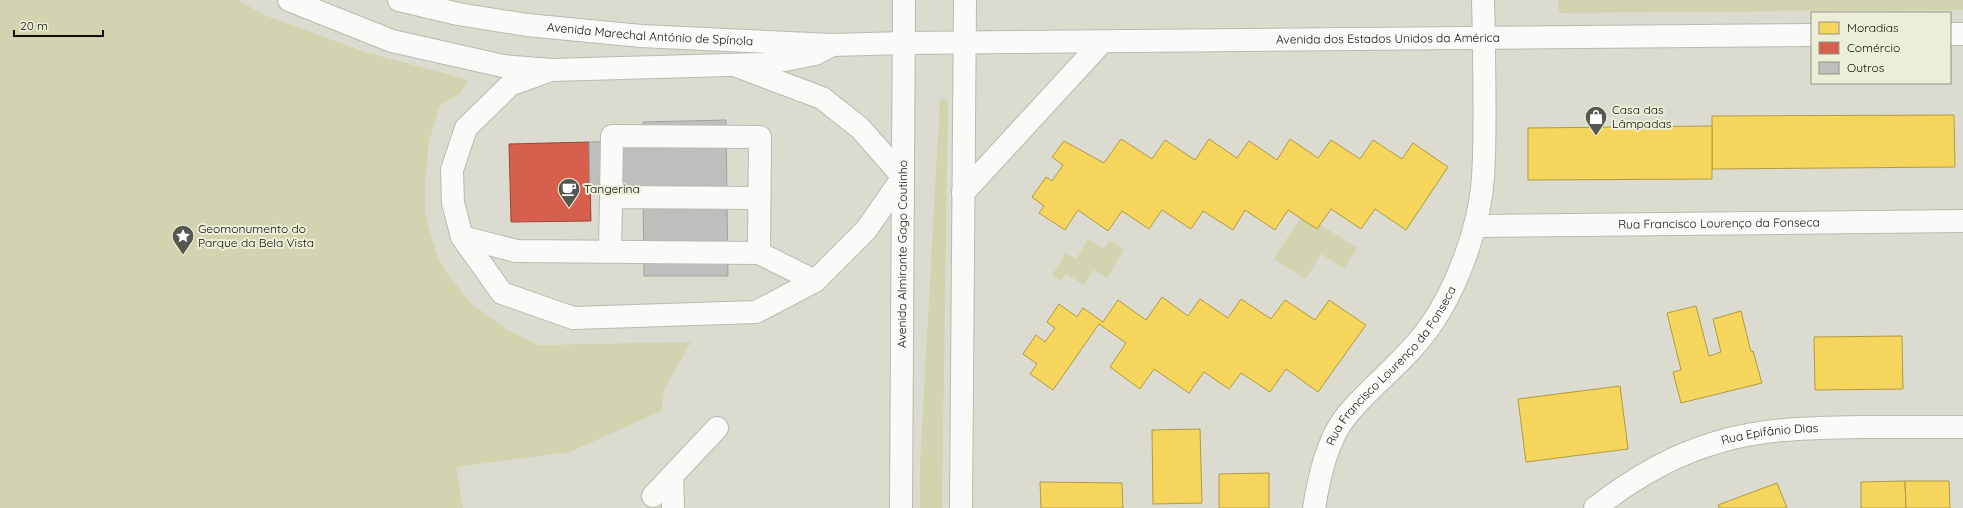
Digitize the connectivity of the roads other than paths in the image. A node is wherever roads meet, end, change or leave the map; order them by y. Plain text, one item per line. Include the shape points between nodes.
1 (289, 0) edge
2 (399, 0) edge
3 (904, 0) edge
4 (965, 0) edge
5 (1483, 0) edge
6 (1951, 34) edge
7 (1963, 34) edge
8 (1811, 35) edge
9 (1484, 38) junction
10 (1102, 42) junction
11 (904, 43) junction
12 (964, 43) junction
13 (832, 45) junction
14 (737, 66) junction
15 (551, 70) junction
16 (903, 177) junction
17 (963, 193) junction
18 (611, 197) junction
19 (759, 198) junction
20 (1963, 221) edge
21 (1475, 226) junction
22 (462, 237) junction
23 (610, 252) junction
24 (759, 253) junction
25 (815, 281) junction
26 (1963, 427) edge
27 (717, 428) dead end
28 (672, 476) junction
29 (654, 496) dead end
30 (673, 508) edge
31 (901, 508) edge
32 (961, 508) edge
33 (1314, 508) edge
34 (1595, 508) edge

1 - 15 main road via 392,41 503,66
2 - 13 main road, Avenida Marechal António de Spínola via 458,14 566,29 684,39
3 - 11 main road, Avenida Almirante Gago Coutinho
4 - 12 main road
5 - 9 main road, Rua Francisco Lourenço da Fonseca
6 - 7 main road
8 - 9 main road, Avenida dos Estados Unidos da América
9 - 10 main road, Avenida dos Estados Unidos da América
9 - 21 main road, Rua Francisco Lourenço da Fonseca via 1483,178
10 - 12 main road, Avenida dos Estados Unidos da América
10 - 17 main road
11 - 12 main road, Avenida Marechal António de Spínola
11 - 13 main road, Avenida Marechal António de Spínola
11 - 16 main road, Avenida Almirante Gago Coutinho
12 - 17 main road
13 - 14 main road via 815,54 793,59
14 - 15 main road
14 - 16 main road via 822,98 860,128
15 - 22 main road via 510,85 466,128 452,170 453,203
16 - 25 main road via 866,230
16 - 31 main road, Avenida Almirante Gago Coutinho
17 - 32 main road
18 - 19 main road
18 - 19 main road via 612,136 760,137
18 - 23 main road
19 - 24 main road
20 - 21 main road, Rua Francisco Lourenço da Fonseca
21 - 33 main road, Rua Francisco Lourenço da Fonseca via 1449,293 1428,329 1346,416 1329,446 1319,476
22 - 23 main road via 516,251
22 - 25 main road via 502,293 573,318 756,312
23 - 24 main road
24 - 25 main road
26 - 34 main road, Rua Epifânio Dias via 1783,429 1749,434 1715,443 1650,470 1620,488
27 - 28 main road
28 - 29 main road
28 - 30 main road

